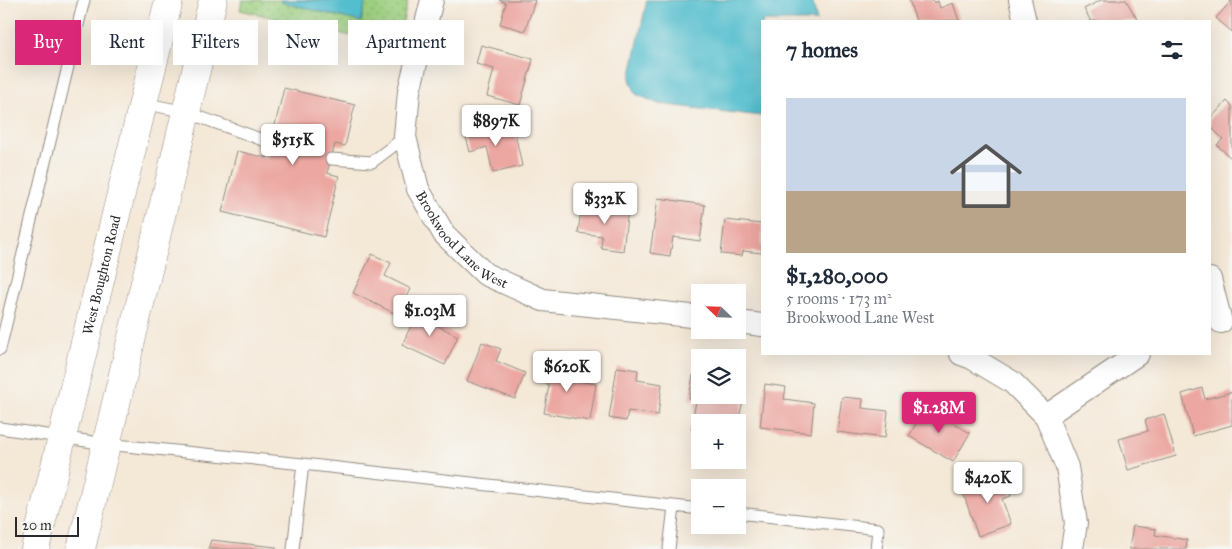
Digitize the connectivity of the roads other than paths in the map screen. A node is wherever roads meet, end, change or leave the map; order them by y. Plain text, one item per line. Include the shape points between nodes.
1 (84, 0) edge
2 (169, 0) edge
3 (213, 0) edge
4 (432, 0) edge
5 (1020, 0) edge
6 (1025, 20) edge
7 (143, 103) junction
8 (186, 112) junction
9 (405, 137) junction
10 (271, 142) dead end
11 (331, 159) dead end
12 (1211, 283) edge
13 (691, 317) edge
14 (1221, 322) edge
15 (746, 323) edge
16 (761, 325) edge
17 (0, 349) edge
18 (964, 355) edge
19 (1137, 355) edge
20 (1046, 416) junction
21 (0, 428) edge
22 (62, 437) junction
23 (106, 444) junction
24 (303, 464) junction
25 (674, 506) junction
26 (691, 508) edge
27 (746, 514) edge
28 (35, 549) edge
29 (81, 549) edge
30 (294, 549) edge
31 (669, 549) edge
32 (876, 549) edge
33 (1072, 549) edge

1 - 17 lane
2 - 7 main road, West Boughton Road
3 - 8 main road
4 - 9 street, Brookwood Lane West via 409,91
5 - 6 street
7 - 8 lane
7 - 22 main road, West Boughton Road
8 - 10 lane
8 - 23 main road
9 - 11 lane via 372,162
9 - 13 street, Brookwood Lane West via 418,189 444,234 485,274 543,300
12 - 14 street
15 - 16 street
18 - 20 street via 1012,382
19 - 20 street
20 - 33 street via 1067,467 1076,523
21 - 22 lane
22 - 23 lane
22 - 28 main road, West Boughton Road
23 - 24 lane
23 - 29 main road
24 - 25 lane
24 - 30 lane
25 - 26 lane
25 - 31 lane
27 - 32 lane via 878,529

